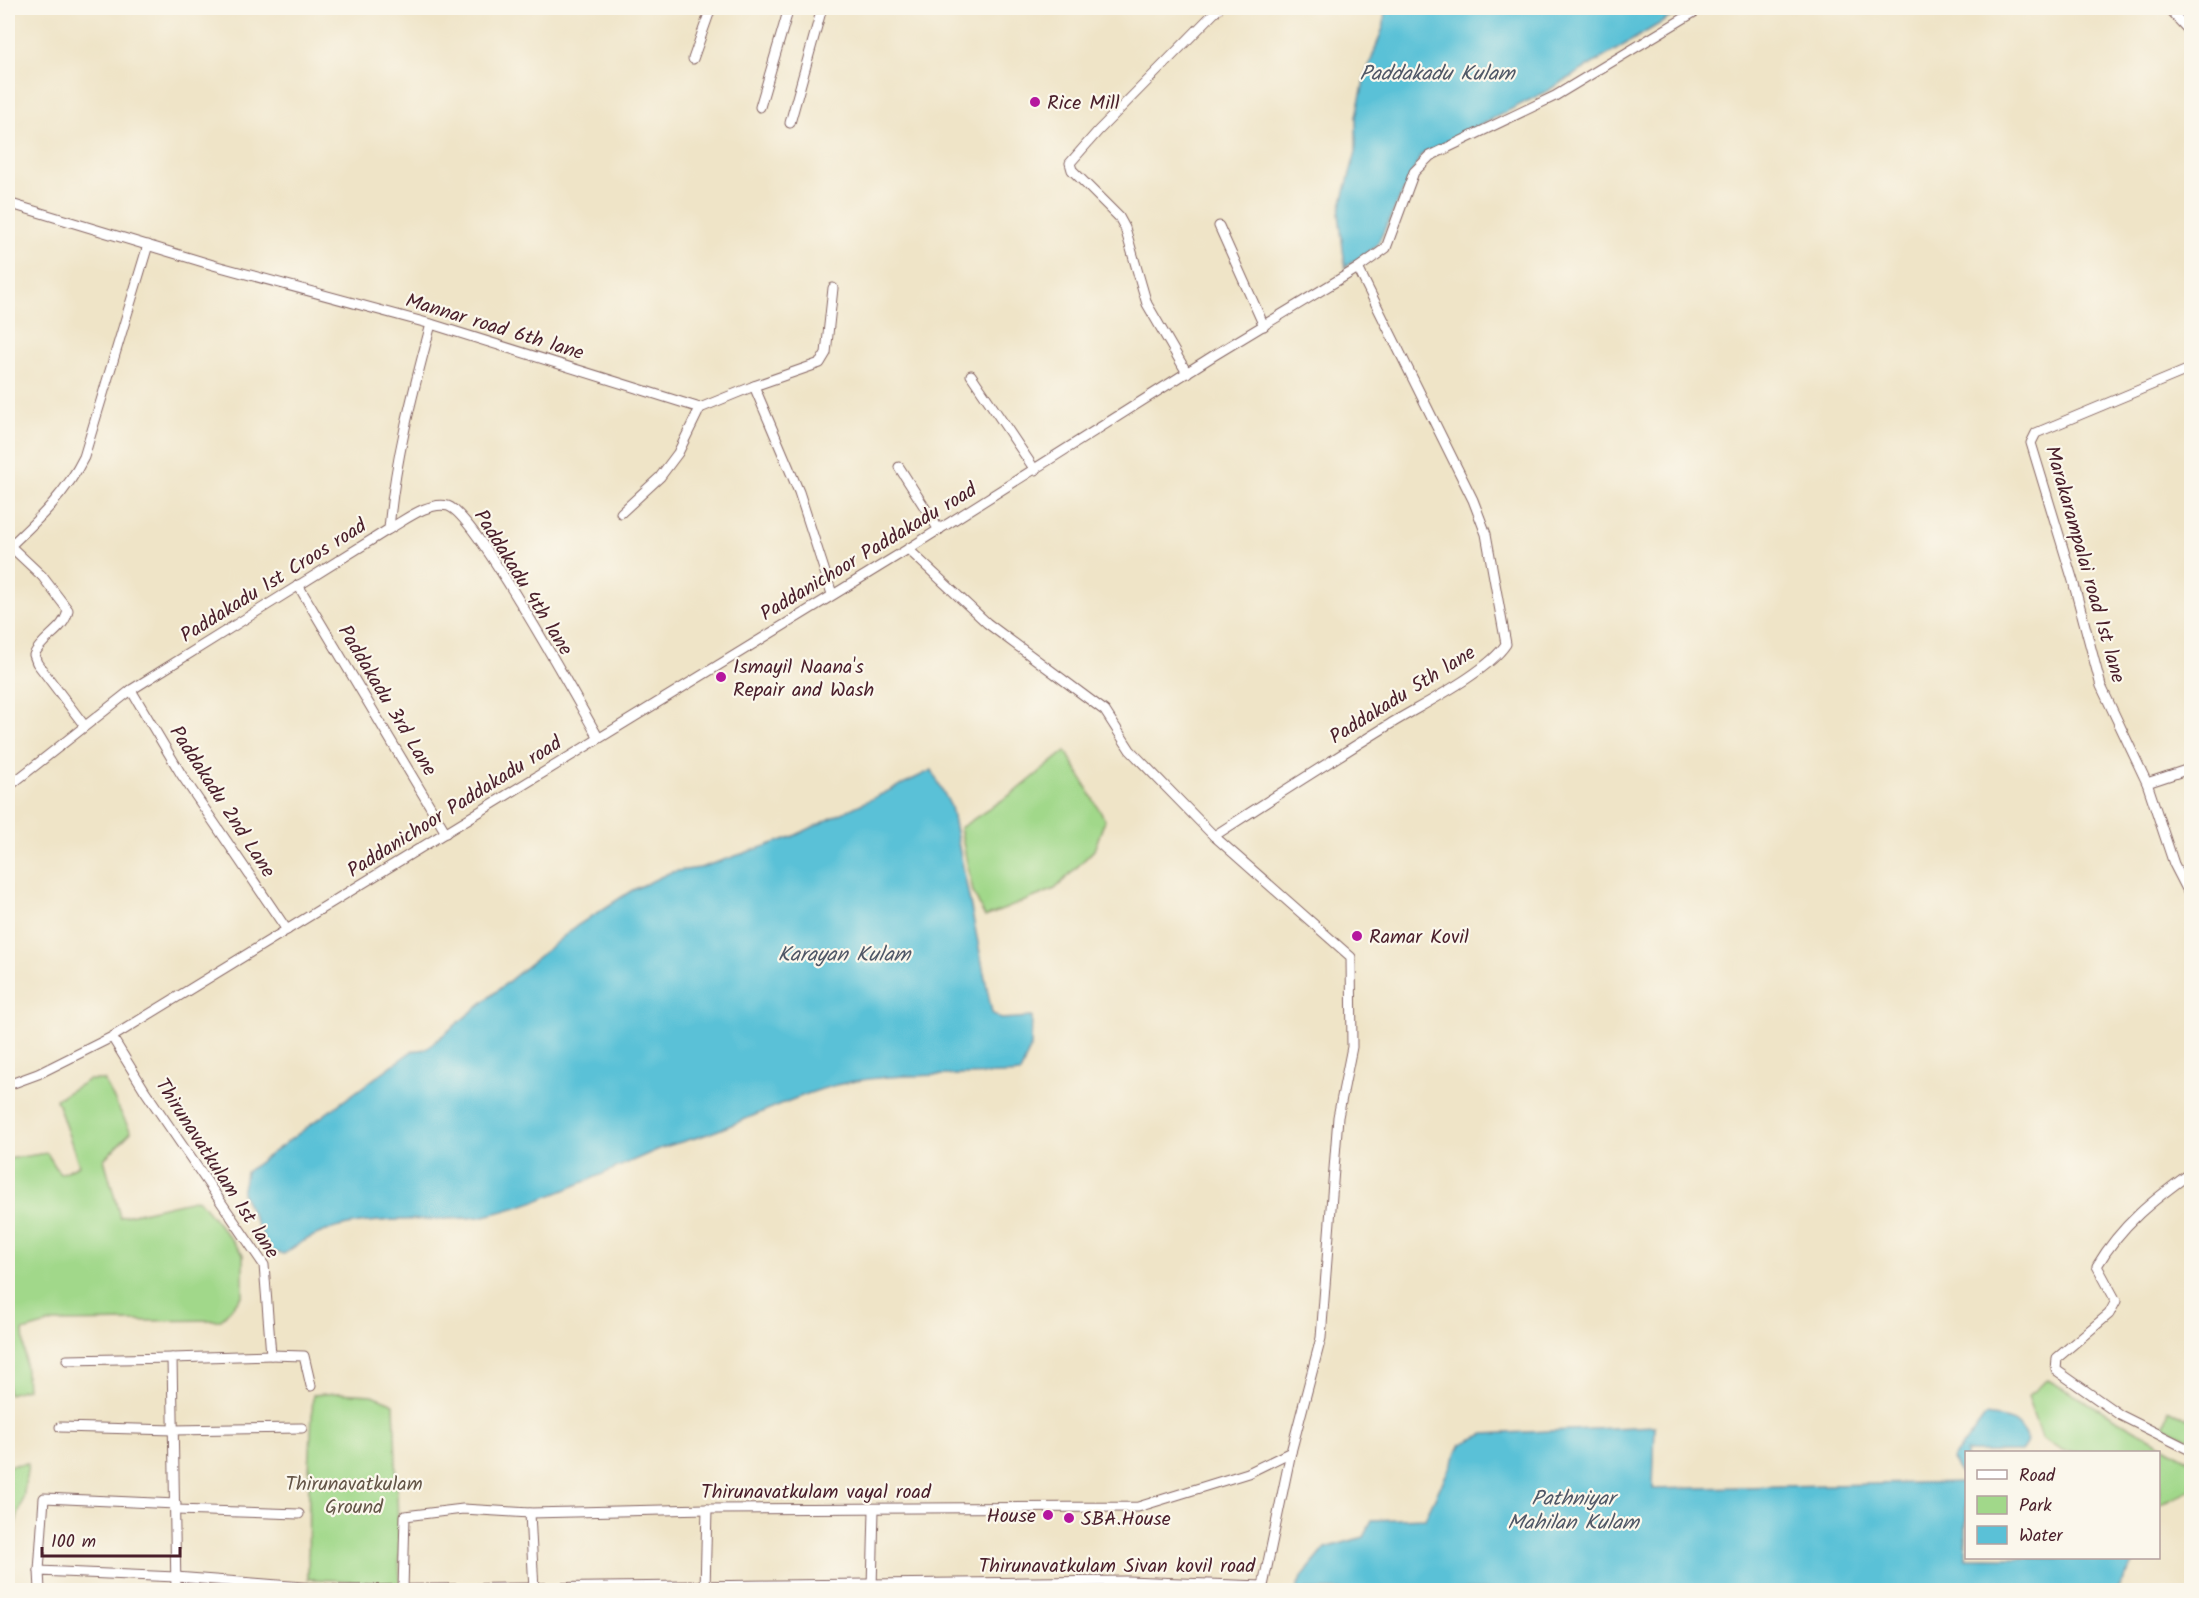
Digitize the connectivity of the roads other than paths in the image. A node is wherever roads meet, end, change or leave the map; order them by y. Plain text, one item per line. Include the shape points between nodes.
1 (711, 8) edge
2 (789, 8) edge
3 (822, 8) edge
4 (1219, 8) edge
5 (1701, 8) edge
6 (2168, 8) edge
7 (2192, 34) edge
8 (693, 60) dead end
9 (760, 107) dead end
10 (790, 123) dead end
11 (8, 202) edge
12 (1219, 226) dead end
13 (148, 245) junction
14 (1358, 268) junction
15 (833, 288) dead end
16 (431, 324) junction
17 (1264, 326) junction
18 (2192, 368) edge
19 (1186, 373) junction
20 (971, 375) dead end
21 (754, 386) junction
22 (700, 408) junction
23 (899, 467) dead end
24 (1035, 470) junction
25 (621, 513) dead end
26 (389, 529) junction
27 (939, 530) junction
28 (9, 545) edge
29 (908, 549) junction
30 (298, 585) junction
31 (832, 594) junction
32 (131, 690) junction
33 (84, 725) junction
34 (598, 737) junction
35 (2192, 768) edge
36 (2147, 783) junction
37 (8, 787) edge
38 (446, 833) junction
39 (1214, 836) junction
40 (2192, 899) edge
41 (287, 930) junction
42 (112, 1037) junction
43 (8, 1085) edge
44 (2192, 1172) edge
45 (271, 1355) junction
46 (172, 1358) junction
47 (68, 1360) dead end
48 (311, 1386) dead end
49 (60, 1427) dead end
50 (302, 1428) dead end
51 (174, 1430) junction
52 (2192, 1451) edge
53 (1291, 1452) junction
54 (176, 1507) junction
55 (707, 1509) junction
56 (874, 1510) junction
57 (530, 1513) junction
58 (299, 1514) dead end
59 (39, 1571) junction
60 (176, 1577) junction
61 (705, 1588) edge
62 (872, 1588) edge
63 (534, 1589) edge
64 (40, 1590) edge
65 (176, 1590) edge
66 (341, 1590) edge
67 (404, 1590) edge

1 - 8 street
2 - 9 street
3 - 10 street
4 - 19 street via 1098,131 1071,164 1072,170 1112,208 1125,228 1147,304
5 - 14 street, Paddanichoor Paddakadu road via 1555,96 1430,156 1414,172 1386,248
6 - 7 street
11 - 13 street, Mannar road 6th lane
12 - 17 street
13 - 16 street, Mannar road 6th lane
13 - 28 street via 84,457 75,476 35,523
14 - 17 street, Paddanichoor Paddakadu road
14 - 39 street, Paddakadu 5th lane via 1473,500 1486,534 1506,644 1471,675
15 - 21 street via 826,353 820,363
16 - 22 street, Mannar road 6th lane
16 - 26 street, Paddakadu 1st Croos road via 403,431
17 - 19 street, Paddanichoor Paddakadu road
18 - 36 street, Marakarampalai road 1st lane via 2036,433 2031,443 2101,686
19 - 24 street, Paddanichoor Paddakadu road
20 - 24 street
21 - 22 street
21 - 31 street via 799,492
22 - 25 street via 678,453 660,477
23 - 27 street
24 - 27 street, Paddanichoor Paddakadu road
26 - 30 street, Paddakadu 1st Croos road
26 - 34 street, Paddakadu 4th lane via 424,509 447,506 460,513
27 - 29 street, Paddanichoor Paddakadu road
28 - 33 street via 42,576 68,610 66,620 39,644 34,656
29 - 31 street, Paddanichoor Paddakadu road
29 - 39 street, Thirunavatkulam Sivan kovil road via 987,623 1105,711 1130,750
30 - 32 street, Paddakadu 1st Croos road
30 - 38 street, Paddakadu 3rd Lane
31 - 34 street, Paddanichoor Paddakadu road
32 - 33 street, Paddakadu 1st Croos road
32 - 41 street, Paddakadu 2nd Lane via 181,774
33 - 37 street, Paddakadu 1st Croos road
34 - 38 street, Paddanichoor Paddakadu road
35 - 36 street
36 - 40 street, Marakarampalai road 1st lane via 2174,864
38 - 41 street, Paddanichoor Paddakadu road
39 - 53 street, Thirunavatkulam Sivan kovil road via 1351,957 1352,1047 1338,1117 1321,1338
41 - 42 street, Paddanichoor Paddakadu road
42 - 43 street, Paddanichoor Paddakadu road
42 - 45 street, Thirunavatkulam 1st lane via 264,1265
44 - 52 street via 2144,1206 2108,1248 2097,1266 2116,1301 2109,1314 2057,1358 2056,1370 2120,1415
45 - 46 street
45 - 48 street via 304,1356
46 - 47 street
46 - 51 street
49 - 51 street
50 - 51 street
51 - 54 street
53 - 56 street, Thirunavatkulam vayal road via 1248,1473 1138,1507
53 - 62 street, Thirunavatkulam Sivan kovil road via 1263,1586 1127,1581
54 - 58 street
54 - 59 street via 44,1498
54 - 60 street
55 - 56 street, Thirunavatkulam vayal road
55 - 57 street, Thirunavatkulam vayal road
55 - 61 street
56 - 62 street
57 - 63 street
57 - 67 street, Thirunavatkulam vayal road via 463,1509 405,1516
59 - 60 street, Thirunavatkulam Sivan kovil road
59 - 64 street
60 - 65 street
60 - 66 street, Thirunavatkulam Sivan kovil road
61 - 62 street, Thirunavatkulam Sivan kovil road
61 - 63 street, Thirunavatkulam Sivan kovil road
63 - 67 street, Thirunavatkulam Sivan kovil road
66 - 67 street, Thirunavatkulam Sivan kovil road

